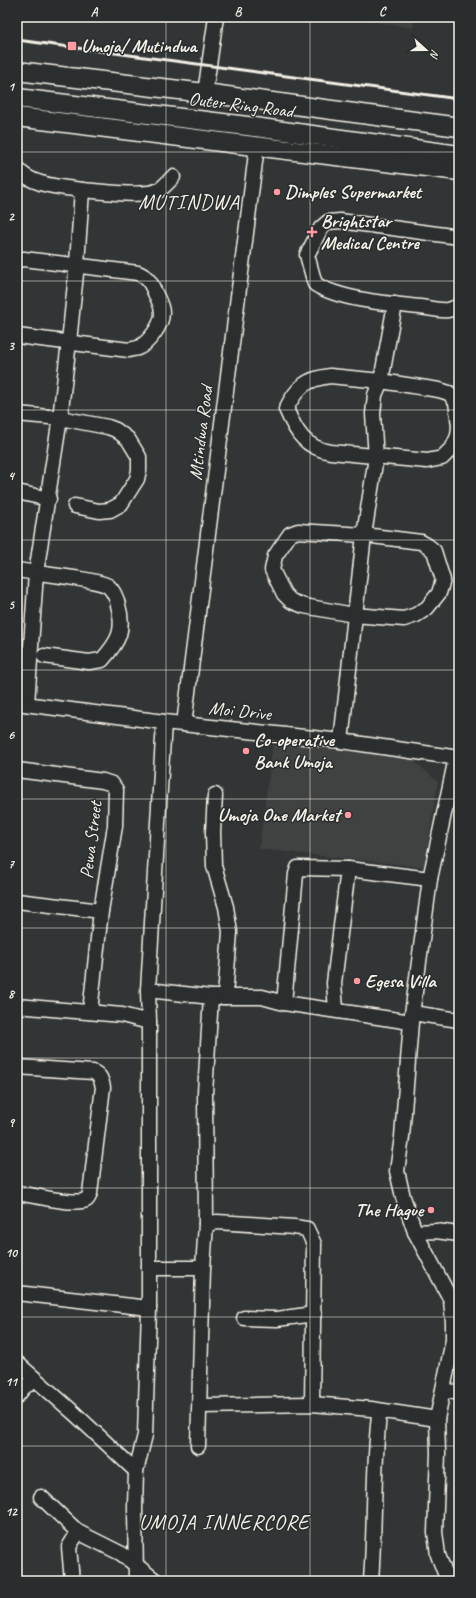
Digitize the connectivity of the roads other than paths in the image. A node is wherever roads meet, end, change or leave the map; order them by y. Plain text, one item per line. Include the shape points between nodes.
1 (216, 17) edge
2 (17, 71) edge
3 (205, 93) junction
4 (17, 98) edge
5 (17, 117) edge
6 (459, 128) edge
7 (257, 146) junction
8 (459, 155) edge
9 (17, 168) edge
10 (459, 171) edge
11 (173, 177) dead end
12 (82, 190) junction
13 (459, 237) edge
14 (17, 260) edge
15 (77, 264) junction
16 (395, 304) junction
17 (459, 305) edge
18 (17, 336) edge
19 (69, 342) junction
20 (381, 381) junction
21 (17, 414) edge
22 (60, 418) junction
23 (376, 457) junction
24 (17, 492) edge
25 (49, 499) junction
26 (75, 506) dead end
27 (364, 535) junction
28 (17, 570) edge
29 (36, 573) junction
30 (354, 615) junction
31 (44, 656) dead end
32 (22, 704) edge
33 (164, 722) junction
34 (184, 724) junction
35 (341, 740) junction
36 (457, 758) edge
37 (17, 770) edge
38 (215, 795) dead end
39 (348, 869) junction
40 (430, 879) junction
41 (17, 901) edge
42 (101, 911) junction
43 (148, 990) junction
44 (218, 997) junction
45 (284, 1003) junction
46 (17, 1006) edge
47 (336, 1010) junction
48 (90, 1012) junction
49 (411, 1017) junction
50 (459, 1020) edge
51 (149, 1022) junction
52 (17, 1067) edge
53 (17, 1193) edge
54 (206, 1224) junction
55 (415, 1232) junction
56 (459, 1234) edge
57 (149, 1268) junction
58 (203, 1268) junction
59 (17, 1293) edge
60 (149, 1308) junction
61 (314, 1314) junction
62 (244, 1318) dead end
63 (17, 1363) edge
64 (36, 1380) junction
65 (443, 1390) junction
66 (459, 1393) edge
67 (17, 1396) edge
68 (312, 1404) junction
69 (200, 1406) junction
70 (385, 1412) junction
71 (437, 1419) junction
72 (198, 1446) dead end
73 (136, 1471) junction
74 (41, 1497) dead end
75 (78, 1532) junction
76 (136, 1564) junction
77 (72, 1581) edge
78 (136, 1581) edge
79 (156, 1581) edge
80 (372, 1581) edge
81 (448, 1581) edge

1 - 3 street
2 - 3 main road, Outer Ring Road
3 - 6 main road, Outer Ring Road
4 - 8 main road, Outer Ring Road
5 - 7 main road
7 - 10 main road
7 - 34 street, Mtindwa Road
9 - 12 street via 31,180
11 - 12 street via 160,190 152,192
12 - 15 street
13 - 16 street via 340,221 328,222 321,228 308,255 315,284 322,289 345,296
14 - 15 street
15 - 19 street
15 - 19 street via 138,272 145,276 150,281 162,314 160,323 148,341 137,348 128,350
16 - 17 street via 447,310
16 - 20 street
18 - 19 street
19 - 22 street
20 - 23 street via 375,396 373,414
20 - 23 street via 449,393 456,402 459,426 453,447 442,458 427,461
20 - 23 street via 330,376 317,378 294,392 286,409 303,439 311,446 321,451
21 - 22 street
22 - 25 street
22 - 26 street via 116,430 128,439 139,457 137,479 120,504 110,510 99,511
23 - 27 street
24 - 25 street
25 - 29 street
27 - 30 street
27 - 30 street via 421,542 434,551 443,580 439,592 427,608 416,615 404,619
27 - 30 street via 298,530 290,534 284,542 275,556 272,570 284,594 291,601 304,606
28 - 29 street
29 - 31 street via 108,586 117,599 122,619 119,635 102,660 89,662
29 - 32 street
30 - 35 street
32 - 33 street, Moi Drive
33 - 34 street, Moi Drive
33 - 43 street
34 - 35 street, Moi Drive
35 - 36 street, Moi Drive
36 - 40 street
37 - 42 street, Pewa Street via 103,781 112,784 116,790 115,826
38 - 44 street via 214,866 226,907 230,932
39 - 40 street
39 - 45 street via 298,868
39 - 47 street via 334,983
40 - 49 street
41 - 42 street
42 - 48 street, Pewa Street
43 - 44 street
43 - 51 street
44 - 45 street via 262,997
44 - 54 street via 204,1093
45 - 47 street
46 - 48 street
47 - 49 street
48 - 51 street via 122,1015
49 - 50 street
49 - 55 street via 397,1171
51 - 57 street
52 - 53 street via 93,1072 101,1078 103,1087 88,1198 83,1202 68,1201
54 - 58 street
54 - 61 street via 217,1222 307,1229 314,1244
55 - 56 street
55 - 65 street via 450,1300 454,1322
57 - 58 street
57 - 60 street
58 - 69 street
59 - 60 street
60 - 73 street via 145,1435
61 - 62 street via 277,1319
61 - 68 street
63 - 64 street
64 - 67 street via 24,1387
64 - 73 street
65 - 66 street
65 - 71 street
68 - 69 street
68 - 70 street
69 - 72 street
70 - 71 street
70 - 80 street via 379,1415 374,1470
71 - 81 street via 435,1532 438,1555
73 - 76 street
74 - 75 street
75 - 76 street
75 - 77 street via 69,1547
76 - 78 street
76 - 79 street

